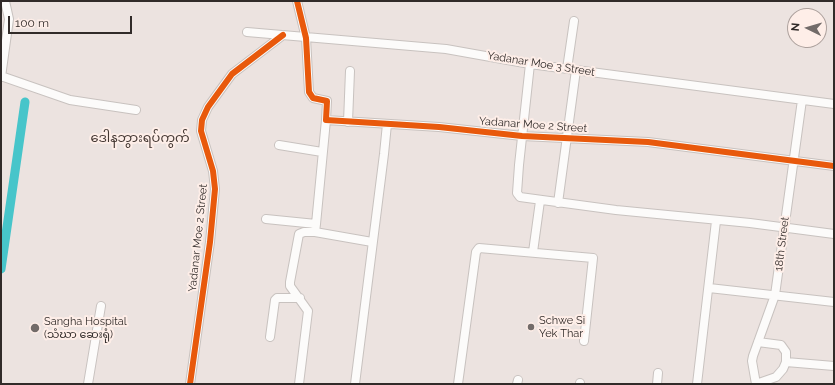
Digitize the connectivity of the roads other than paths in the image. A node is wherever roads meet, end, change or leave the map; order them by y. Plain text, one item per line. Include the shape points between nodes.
1 (6, 1) edge
2 (296, 1) edge
3 (5, 9) edge
4 (574, 21) dead end
5 (248, 32) dead end
6 (284, 35) junction
7 (306, 38) junction
8 (530, 64) junction
9 (567, 69) junction
10 (576, 70) junction
11 (350, 71) dead end
12 (1, 76) edge
13 (802, 100) junction
14 (834, 104) edge
15 (136, 110) dead end
16 (326, 120) junction
17 (348, 122) junction
18 (387, 124) junction
19 (522, 136) junction
20 (568, 138) junction
21 (279, 145) dead end
22 (322, 152) junction
23 (794, 160) junction
24 (834, 166) edge
25 (540, 201) junction
26 (558, 202) junction
27 (266, 219) dead end
28 (716, 221) junction
29 (316, 228) junction
30 (784, 228) junction
31 (834, 234) edge
32 (372, 242) junction
33 (533, 252) junction
34 (708, 288) junction
35 (775, 295) junction
36 (300, 298) junction
37 (834, 302) edge
38 (101, 306) dead end
39 (270, 337) dead end
40 (584, 341) dead end
41 (758, 342) junction
42 (786, 362) junction
43 (834, 366) edge
44 (658, 373) dead end
45 (88, 384) edge
46 (190, 384) edge
47 (299, 384) edge
48 (355, 384) edge
49 (458, 384) edge
50 (657, 384) edge
51 (697, 384) edge
52 (756, 384) edge

1 - 3 street
2 - 7 street
3 - 12 street via 9,19
4 - 9 street
5 - 6 street, Yadanar Moe 3 Street
6 - 7 street, Yadanar Moe 3 Street
6 - 46 street, Yadanar Moe 2 Street via 232,74 208,106 202,120 201,131 213,171 214,189 209,249
7 - 8 street, Yadanar Moe 3 Street via 446,49
7 - 16 street via 309,92 313,98 327,101
8 - 9 street, Yadanar Moe 3 Street
8 - 19 street
9 - 10 street, Yadanar Moe 3 Street
10 - 13 street, Yadanar Moe 3 Street
10 - 20 street
11 - 17 street
12 - 15 street via 70,100
13 - 14 street, Yadanar Moe 3 Street
13 - 23 street, 18th Street
16 - 17 street, Yadanar Moe 2 Street
16 - 22 street
17 - 18 street, Yadanar Moe 2 Street
18 - 19 street, Yadanar Moe 2 Street
18 - 32 street
19 - 20 street, Yadanar Moe 2 Street
19 - 25 street via 517,193 521,198
20 - 23 street, Yadanar Moe 2 Street via 648,142
20 - 26 street
21 - 22 street
22 - 29 street
23 - 24 street, Yadanar Moe 2 Street
23 - 30 street, 18th Street
25 - 26 street
25 - 33 street
26 - 28 street
27 - 29 street
28 - 30 street
28 - 34 street
29 - 32 street
29 - 36 street via 299,234 298,238 290,286
30 - 31 street
30 - 35 street, 18th Street
32 - 48 street
33 - 40 street via 593,258
33 - 49 street via 477,249
34 - 35 street
34 - 51 street
35 - 37 street
35 - 41 street, 18th Street
36 - 39 street via 275,300
36 - 47 street via 308,309 308,314
38 - 45 street
41 - 42 street via 781,345 786,352
41 - 52 street, 18th Street via 752,361
42 - 43 street
42 - 52 street via 776,377
44 - 50 street

